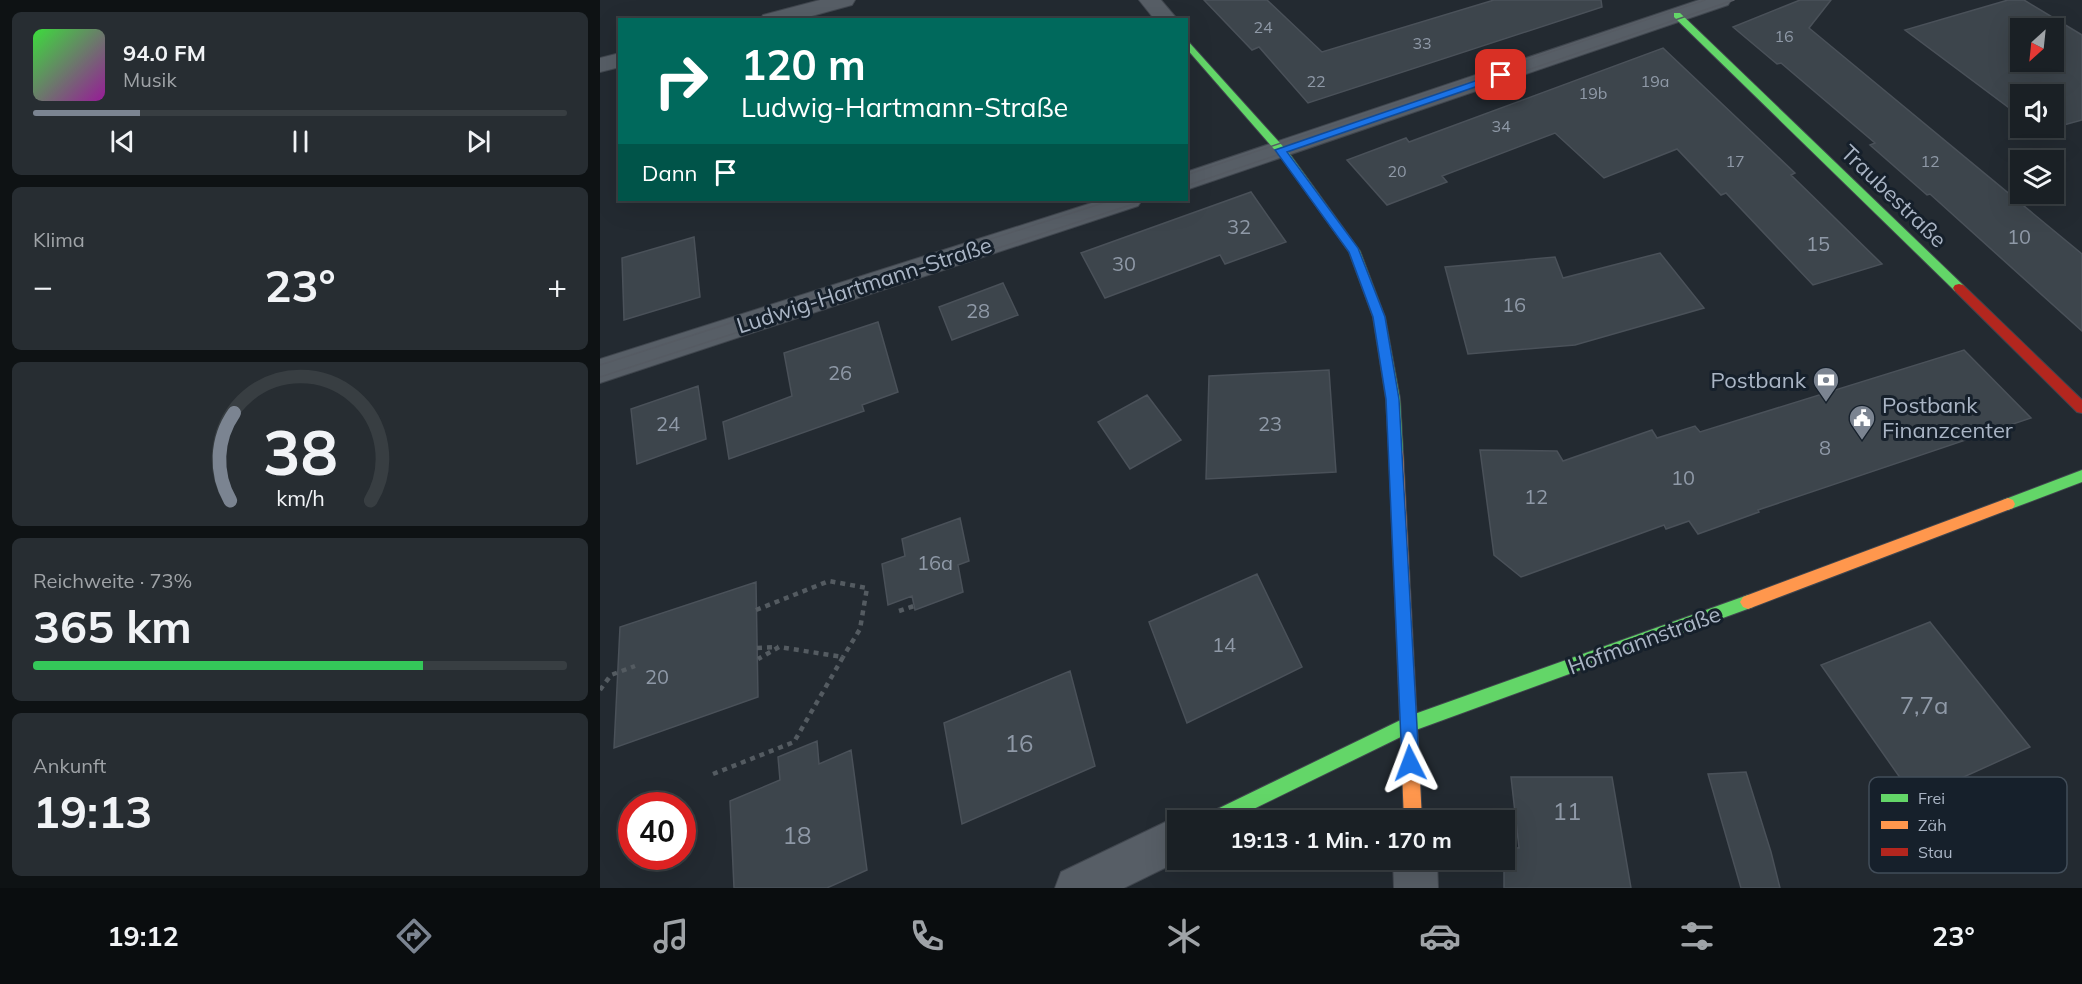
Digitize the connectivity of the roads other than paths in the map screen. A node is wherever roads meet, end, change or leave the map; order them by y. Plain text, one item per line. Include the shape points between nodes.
1 (844, 0) edge
2 (1150, 0) edge
3 (1720, 0) edge
4 (1677, 15) junction
5 (778, 18) edge
6 (1165, 18) edge
7 (1188, 44) edge
8 (618, 60) edge
9 (600, 65) edge
10 (1280, 150) junction
11 (1188, 180) edge
12 (1126, 201) edge
13 (600, 371) edge
14 (2082, 408) edge
15 (2082, 476) edge
16 (1409, 724) junction
17 (1233, 810) edge
18 (1413, 810) edge
19 (1167, 843) edge
20 (1415, 870) edge
21 (1077, 888) edge
22 (1416, 888) edge

1 - 5 street
2 - 6 street
3 - 4 street
4 - 10 street
4 - 14 street, Traubestraße
7 - 10 street
8 - 9 street
10 - 11 street
10 - 16 street via 1354,251 1379,317 1392,399
12 - 13 street, Ludwig-Hartmann-Straße
15 - 16 street, Hofmannstraße
16 - 17 street, Hofmannstraße
16 - 18 street
19 - 21 street
20 - 22 street

